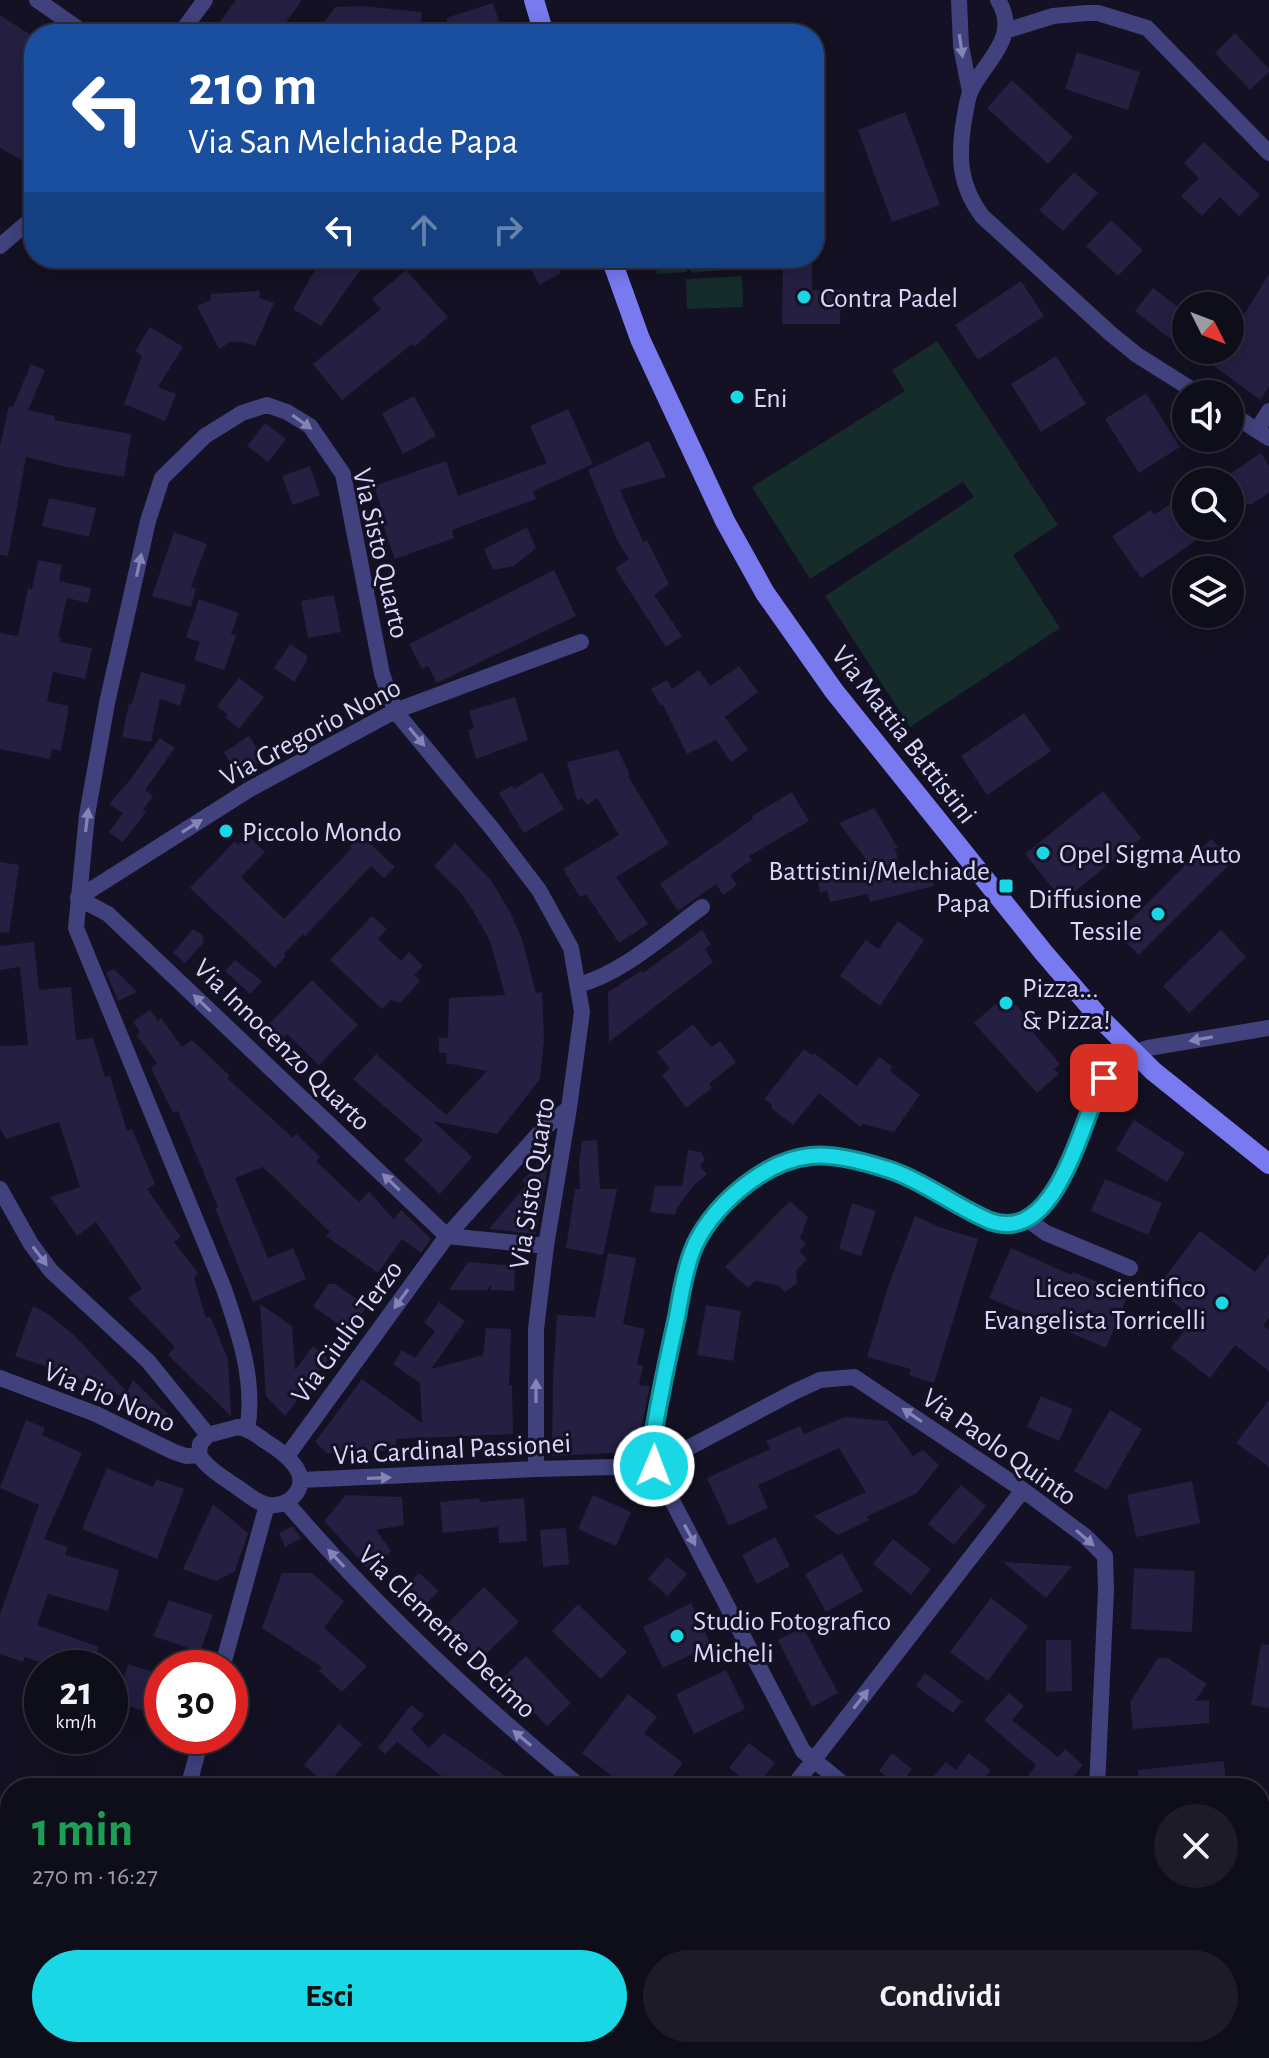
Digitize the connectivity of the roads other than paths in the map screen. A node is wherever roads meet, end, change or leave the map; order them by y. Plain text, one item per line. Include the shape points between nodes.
1 (37, 0) edge
2 (205, 0) edge
3 (534, 0) edge
4 (959, 0) edge
5 (998, 0) edge
6 (1086, 7) edge
7 (72, 24) edge
8 (187, 24) edge
9 (541, 24) edge
10 (1005, 31) junction
11 (970, 92) junction
12 (1269, 153) edge
13 (24, 226) edge
14 (0, 246) edge
15 (615, 268) edge
16 (1178, 380) edge
17 (1269, 411) edge
18 (1244, 422) edge
19 (1263, 434) edge
20 (581, 642) dead end
21 (395, 711) junction
22 (78, 898) junction
23 (702, 907) dead end
24 (578, 985) junction
25 (1269, 1028) edge
26 (1133, 1052) junction
27 (569, 1108) junction
28 (1269, 1164) edge
29 (0, 1189) edge
30 (1028, 1220) junction
31 (447, 1236) junction
32 (546, 1246) junction
33 (1130, 1268) dead end
34 (0, 1378) edge
35 (247, 1430) junction
36 (208, 1435) junction
37 (199, 1455) junction
38 (287, 1456) junction
39 (654, 1466) junction
40 (536, 1469) junction
41 (301, 1480) junction
42 (1023, 1490) junction
43 (286, 1502) junction
44 (267, 1505) junction
45 (227, 1650) edge
46 (197, 1754) edge
47 (814, 1761) junction
48 (191, 1778) edge
49 (570, 1778) edge
50 (800, 1778) edge
51 (835, 1778) edge
52 (1097, 1778) edge

1 - 7 street
2 - 8 street
3 - 9 main road
4 -> 11 street
5 - 10 street
6 - 10 street
6 - 12 street via 1147,28
10 - 11 street via 996,56
11 - 16 street via 961,172 982,216 1118,340
13 - 14 street
15 - 26 main road, Via Mattia Battistini via 640,339 698,467 778,613 886,759 1072,987
17 - 19 street
18 - 19 street
20 - 21 street, Via Gregorio Nono
22 -> 21 street, Via Gregorio Nono via 250,789
22 -> 21 street, Via Sisto Quarto via 107,703 162,478 205,436 242,413 267,405 287,412 310,426 343,474 382,674
21 -> 24 street, Via Sisto Quarto via 539,890 571,948
31 -> 22 street, Via Innocenzo Quarto via 108,914
22 - 35 street, Via Sisto Quarto via 76,928 242,1341
23 - 24 street via 614,970
24 - 27 street, Via Sisto Quarto via 582,1012
25 -> 26 street
26 - 28 main road, Via Mattia Battistini
26 - 30 street via 1104,1078 1057,1185
27 - 31 street, Via Giulio Terzo via 543,1129
27 - 32 street, Via Sisto Quarto
29 -> 36 street via 45,1263 148,1361
30 - 33 street via 1046,1233
30 - 39 street via 999,1224 894,1171 830,1157 798,1158 758,1177 722,1206 692,1252 653,1436
31 - 32 street
31 -> 38 street, Via Giulio Terzo
40 -> 32 street, Via Sisto Quarto via 536,1329
34 - 37 street, Via Pio Nono via 89,1411 174,1452
35 - 36 street via 230,1428
35 - 38 street
36 - 37 street
37 - 44 street
38 - 41 street
39 - 40 street, Via Cardinal Passionei
42 -> 39 street, Via Paolo Quinto via 854,1377 820,1380
39 -> 47 street via 803,1751
41 -> 40 street, Via Cardinal Passionei
41 - 43 street
47 -> 42 street
42 -> 52 street, Via Paolo Quinto via 1105,1556
43 - 44 street
49 -> 43 street, Via Clemente Decimo via 448,1673
44 - 45 street
46 - 48 street
47 - 50 street
47 - 51 street

